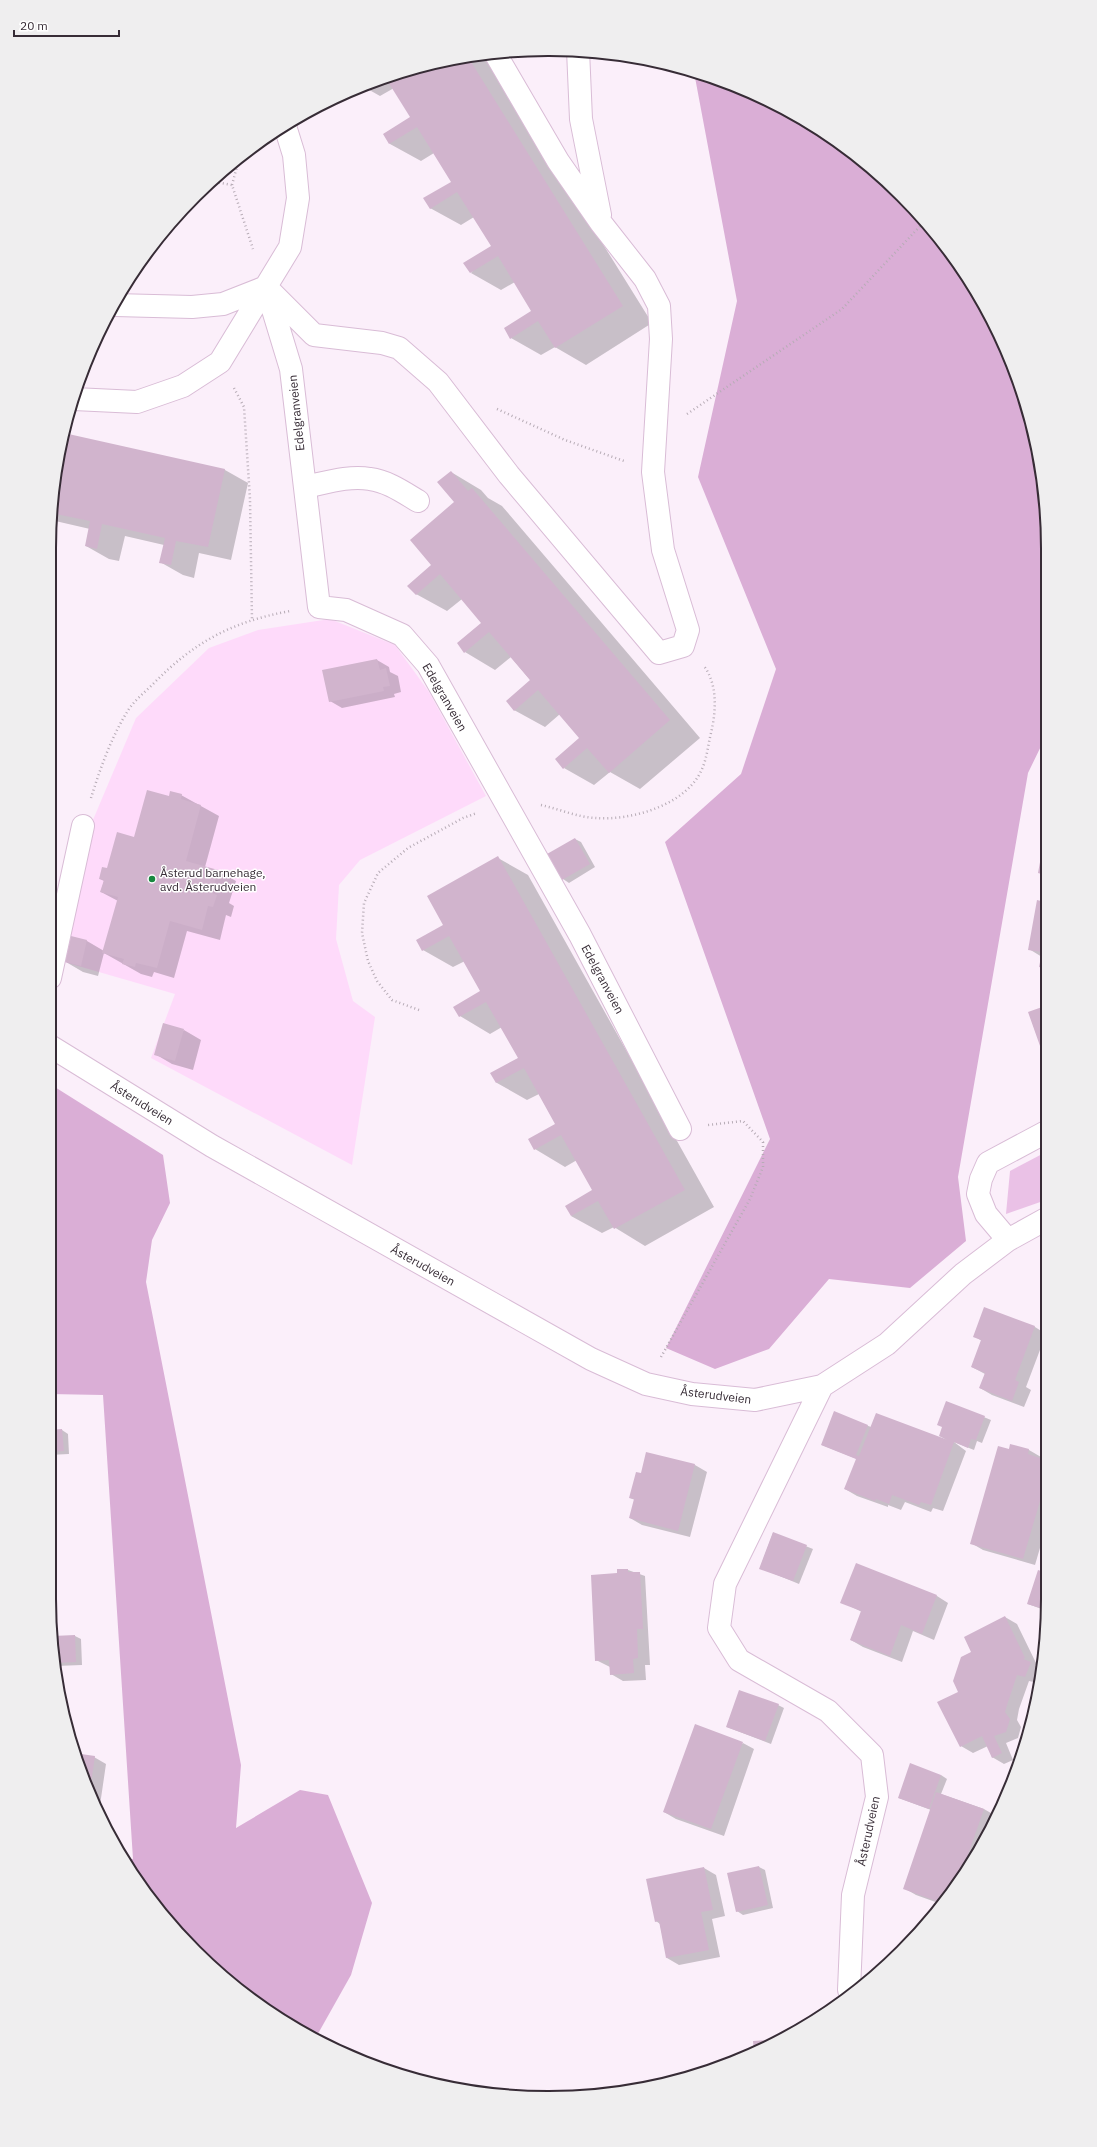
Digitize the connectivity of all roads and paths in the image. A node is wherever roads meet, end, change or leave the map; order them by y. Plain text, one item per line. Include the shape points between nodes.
1 (578, 57) edge
2 (498, 59) edge
3 (287, 132) edge
4 (237, 168) edge
5 (219, 183) edge
6 (232, 185) junction
7 (601, 223) junction
8 (920, 226) edge
9 (266, 287) junction
10 (120, 305) edge
11 (220, 362) junction
12 (79, 399) edge
13 (495, 408) dead end
14 (655, 436) junction
15 (653, 472) junction
16 (305, 487) junction
17 (418, 501) dead end
18 (318, 607) junction
19 (252, 620) junction
20 (83, 826) joint
21 (56, 950) edge
22 (56, 1050) edge
23 (680, 1129) joint
24 (1041, 1135) edge
25 (1041, 1222) edge
26 (1008, 1240) junction
27 (646, 1384) junction
28 (822, 1386) junction
29 (849, 1988) edge

1 - 7 street via 581,119
2 - 7 street via 558,161
3 - 9 street via 294,155 298,198 290,247
4 - 6 path
5 - 6 path
6 - 9 path
7 - 14 street via 645,279 659,306 661,339
8 - 14 path via 842,309
9 - 10 street via 223,304 192,307
9 - 11 street
9 - 15 street via 314,335 382,342 399,348 438,382 509,475 660,653 683,646 688,630 663,550
9 - 16 street, Edelgranveien via 291,369
11 - 12 street via 183,386 137,402
11 - 19 path via 244,407 250,499
13 - 15 path via 565,440
14 - 15 street
16 - 17 street via 350,479 369,479 389,485
16 - 18 street, Edelgranveien
18 - 19 path
18 - 23 street, Edelgranveien via 346,610 402,635 428,665 580,935
19 - 20 path via 210,637 172,665 129,709 101,765
20 - 21 street
22 - 27 street, Åsterudveien via 219,1150 591,1359
23 - 27 path via 743,1121 763,1142 763,1167 750,1199
24 - 26 street via 988,1163 981,1179 978,1194 986,1214
25 - 26 street, Åsterudveien
26 - 28 street, Åsterudveien via 963,1274 887,1344
27 - 28 street, Åsterudveien via 692,1394 755,1400
28 - 29 street, Åsterudveien via 725,1584 719,1628 739,1660 828,1711 872,1755 877,1797 853,1895

